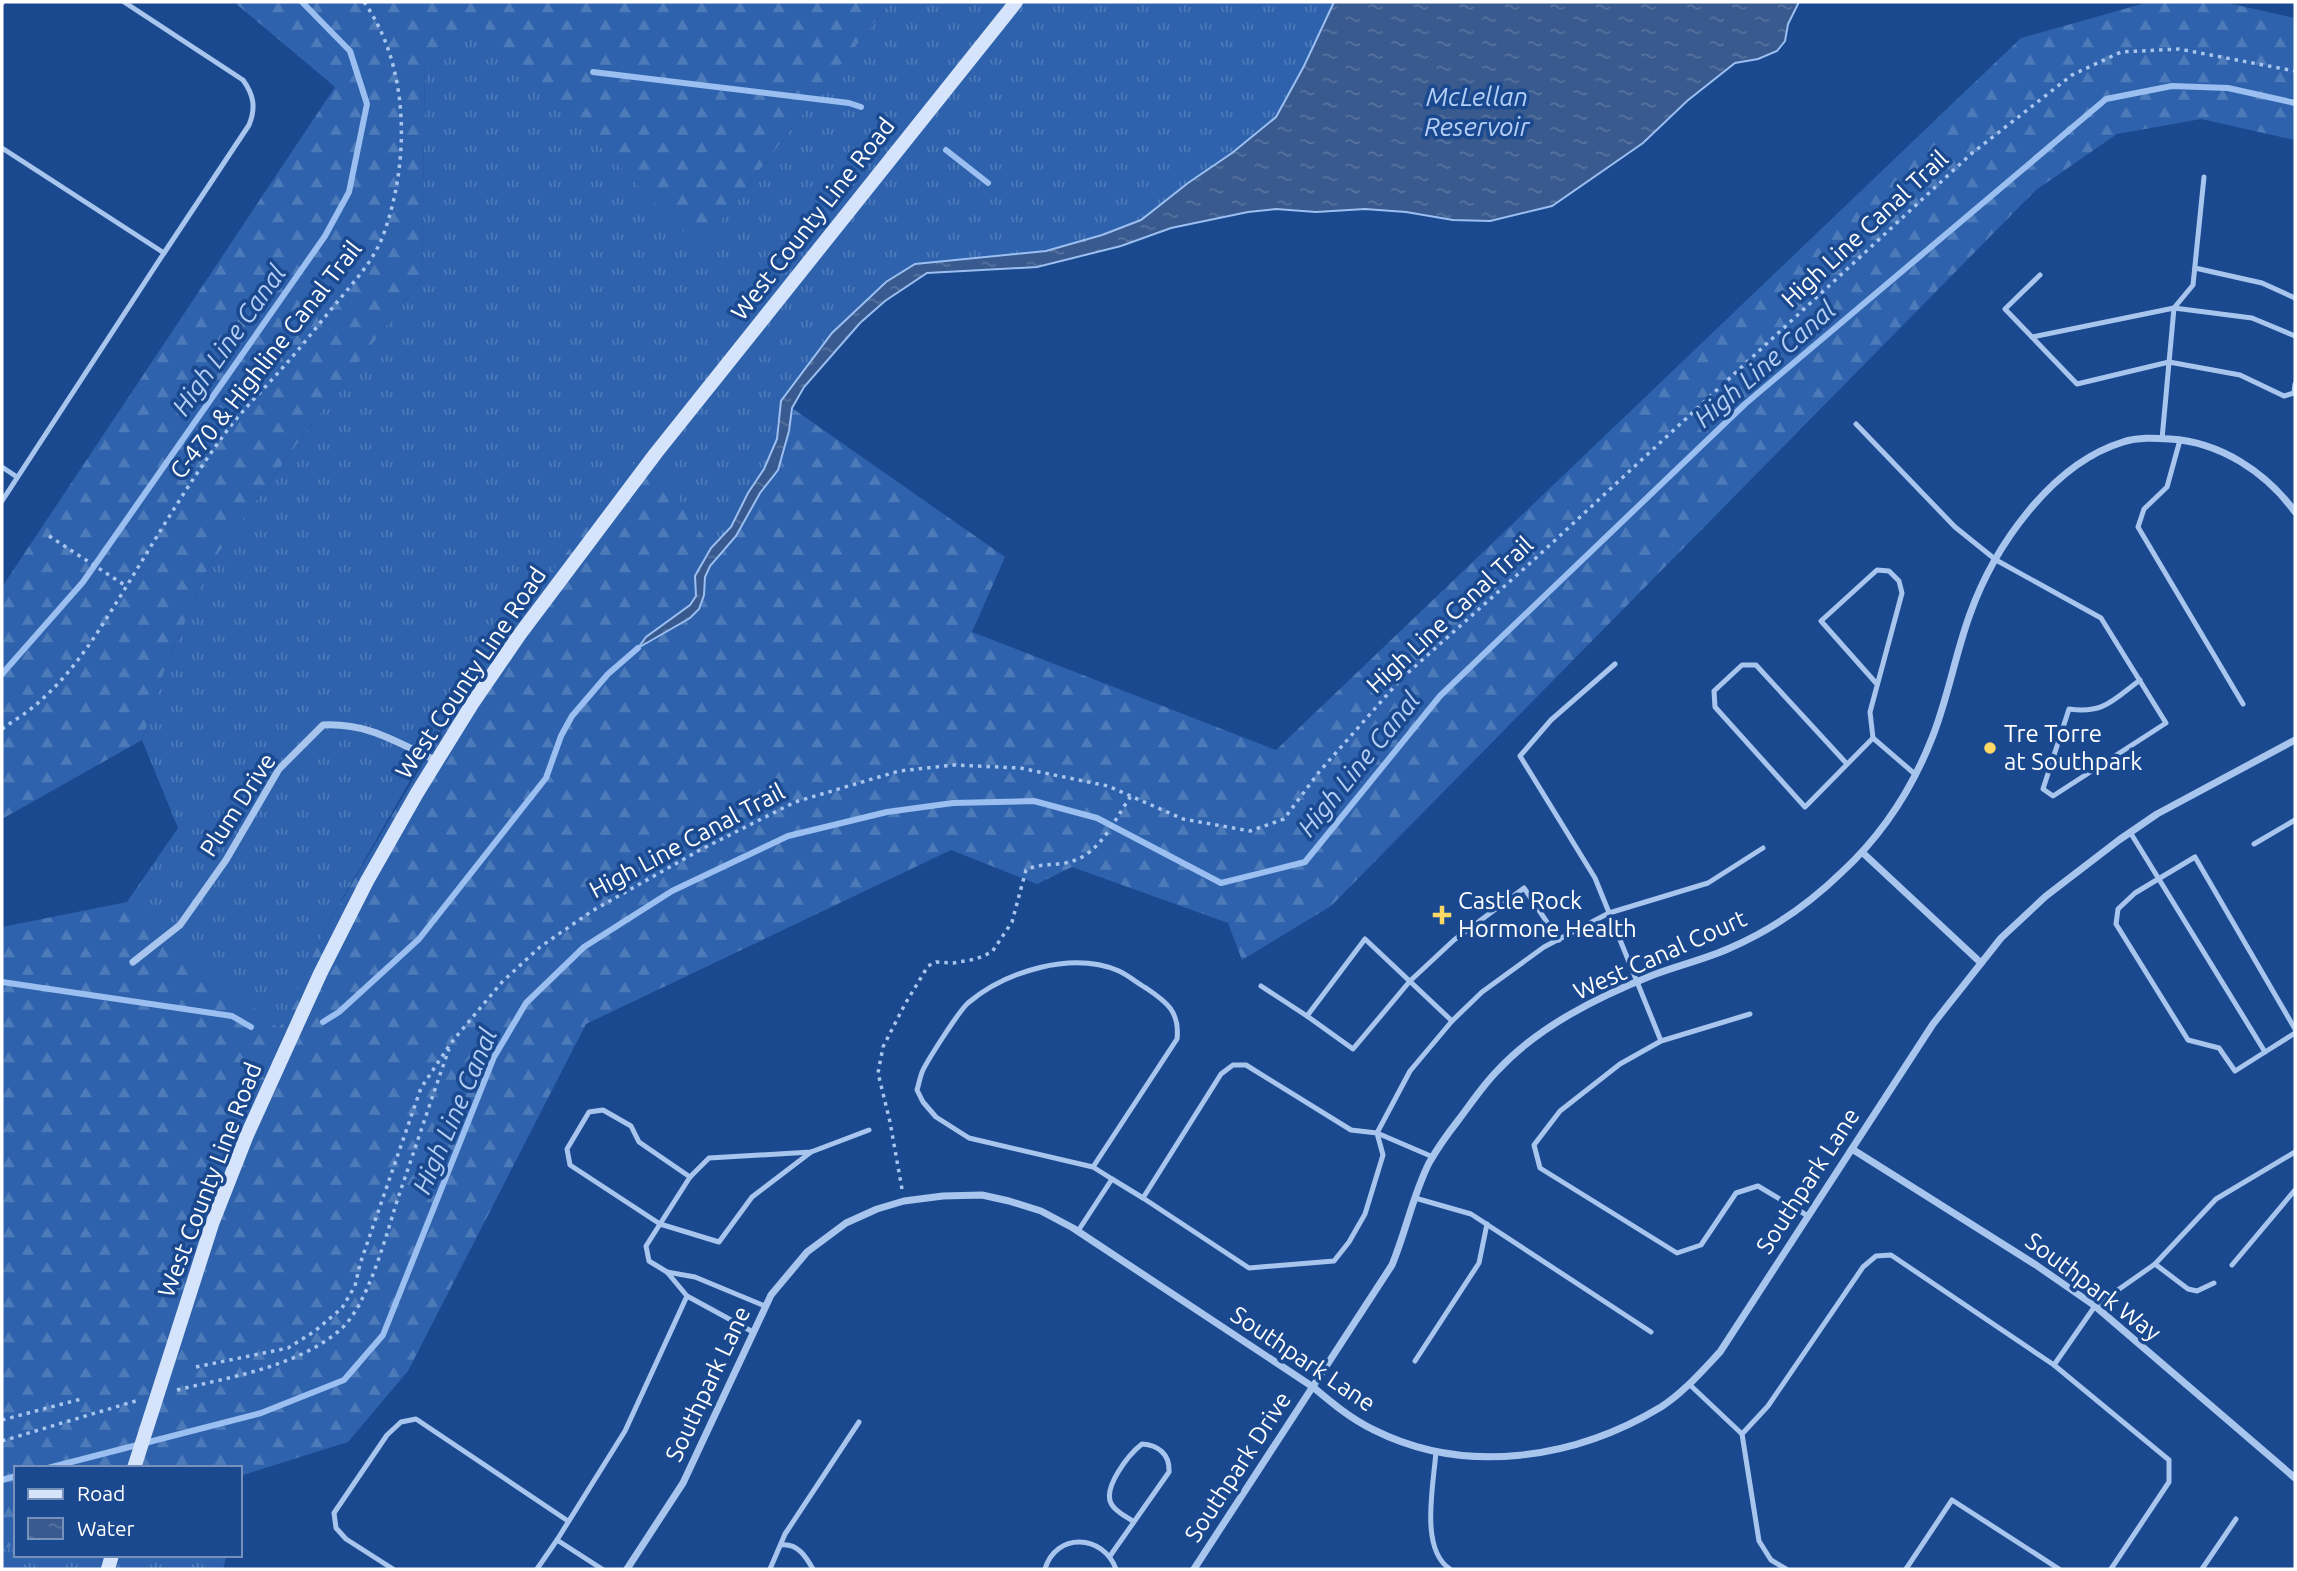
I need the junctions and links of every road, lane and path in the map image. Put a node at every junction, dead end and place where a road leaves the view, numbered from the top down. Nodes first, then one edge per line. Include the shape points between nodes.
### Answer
1 (124, 2) edge
2 (363, 2) edge
3 (1016, 2) edge
4 (2295, 71) edge
5 (2, 148) edge
6 (2204, 177) dead end
7 (164, 253) junction
8 (2195, 268) junction
9 (2040, 275) dead end
10 (2295, 298) edge
11 (2174, 308) junction
12 (2295, 336) edge
13 (2032, 337) junction
14 (2169, 362) junction
15 (2295, 384) edge
16 (1856, 424) dead end
17 (2162, 439) junction
18 (2180, 440) junction
19 (2, 467) edge
20 (17, 477) junction
21 (2, 501) edge
22 (2295, 512) edge
23 (49, 536) dead end
24 (1996, 560) junction
25 (127, 586) junction
26 (1615, 664) dead end
27 (2140, 680) junction
28 (1876, 683) junction
29 (2243, 704) dead end
30 (2, 729) edge
31 (1873, 738) junction
32 (2295, 740) edge
33 (437, 761) junction
34 (1847, 764) junction
35 (1916, 775) junction
36 (1131, 796) junction
37 (2295, 820) edge
38 (2130, 832) junction
39 (2254, 844) dead end
40 (1763, 848) dead end
41 (1863, 853) junction
42 (2158, 878) junction
43 (1609, 913) junction
44 (1559, 940) junction
45 (132, 962) dead end
46 (1980, 963) junction
47 (1410, 981) junction
48 (1636, 982) junction
49 (1261, 986) dead end
50 (1750, 1014) dead end
51 (1307, 1016) junction
52 (1452, 1021) junction
53 (2295, 1031) edge
54 (1661, 1041) junction
55 (451, 1043) junction
56 (2265, 1052) junction
57 (869, 1130) dead end
58 (1377, 1133) junction
59 (1852, 1149) junction
60 (811, 1152) junction
61 (2295, 1152) edge
62 (1433, 1157) junction
63 (1093, 1167) junction
64 (690, 1177) junction
65 (1112, 1178) junction
66 (2295, 1190) edge
67 (1143, 1198) junction
68 (1415, 1198) junction
69 (904, 1202) junction
70 (1808, 1216) junction
71 (660, 1224) junction
72 (1488, 1224) junction
73 (1078, 1231) junction
74 (2155, 1264) junction
75 (2232, 1265) dead end
76 (667, 1272) junction
77 (2214, 1283) dead end
78 (687, 1296) junction
79 (765, 1306) junction
80 (2095, 1306) junction
81 (753, 1332) junction
82 (1651, 1332) dead end
83 (1415, 1361) dead end
84 (2054, 1364) junction
85 (196, 1367) dead end
86 (1689, 1384) junction
87 (1313, 1387) junction
88 (156, 1395) junction
89 (81, 1399) dead end
90 (2, 1420) edge
91 (859, 1423) dead end
92 (1742, 1434) junction
93 (2, 1441) edge
94 (1436, 1451) junction
95 (135, 1466) edge
96 (2295, 1478) edge
97 (2236, 1519) dead end
98 (568, 1521) junction
99 (1134, 1522) junction
100 (557, 1540) junction
101 (781, 1545) junction
102 (1110, 1556) junction
103 (393, 1569) edge
104 (537, 1569) edge
105 (602, 1569) edge
106 (627, 1569) edge
107 (770, 1569) edge
108 (813, 1569) edge
109 (1045, 1569) edge
110 (1116, 1569) edge
111 (1194, 1569) edge
112 (1450, 1569) edge
113 (1786, 1569) edge
114 (1906, 1569) edge
115 (2059, 1569) edge
116 (2111, 1569) edge
117 (2202, 1569) edge

1 - 7 lane via 243,80 254,101 250,125
2 - 25 path, C-470 & Highline Canal Trail via 377,20 399,93 397,186 385,230 374,257 230,426
3 - 33 main road, West County Line Road via 656,453 520,634
4 - 36 path, High Line Canal Trail via 2179,49 2121,52 2071,75 1971,154 1401,679 1284,819 1250,831 1183,819
5 - 7 lane
6 - 8 lane
7 - 20 lane
8 - 10 lane via 2262,283
8 - 11 lane via 2193,285
9 - 13 lane via 2005,309
11 - 12 lane via 2252,318
11 - 13 lane
11 - 14 lane
13 - 14 lane via 2077,384
14 - 15 lane via 2240,375 2284,396 2294,393
14 - 17 lane
16 - 24 lane via 1955,527
17 - 18 street, West Canal Court
17 - 24 street, West Canal Court via 2125,441 2079,464 2029,509
18 - 22 street, West Canal Court via 2208,445 2252,468
18 - 29 lane via 2167,487 2144,509 2138,527
19 - 20 lane
20 - 21 lane
23 - 25 path
24 - 27 lane via 2101,618
24 - 35 street, West Canal Court via 1971,610 1933,736
25 - 30 path, C-470 & Highline Canal Trail via 66,675 40,702
26 - 43 lane via 1551,720 1521,757 1595,878
27 - 27 lane via 2166,723 2053,796 2043,789 2069,709 2087,712 2104,708
28 - 28 lane via 1902,593 1899,581 1889,571 1877,570 1821,621
28 - 31 lane via 1870,712
31 - 34 lane
31 - 35 lane
32 - 38 street, Southpark Lane
33 - 45 street, Plum Drive via 372,730 344,724 323,726 279,769 226,860 180,925
33 - 88 main road, West County Line Road via 320,974 253,1122 212,1224
34 - 34 lane via 1805,807 1715,707 1714,691 1742,666 1756,664
35 - 41 street, West Canal Court
36 - 55 path, High Line Canal Trail via 1108,786 1020,768 954,765 899,771 795,802 676,863 550,940 502,982
36 - 69 path via 1107,834 1086,855 1026,870 1012,922 992,952 928,966 905,1004 883,1047 878,1073
37 - 39 lane
38 - 42 lane
38 - 46 street, Southpark Lane via 2046,896
40 - 43 lane via 1708,883
41 - 46 street
41 - 48 street, West Canal Court via 1818,894 1761,932
42 - 53 lane via 2194,857
42 - 56 lane
42 - 56 lane via 2119,909 2116,923 2123,935 2188,1040 2219,1048 2235,1071
43 - 44 lane
43 - 48 lane
44 - 47 lane via 1524,888 1454,940
44 - 52 lane via 1482,992
46 - 59 street, Southpark Lane via 1933,1024
47 - 51 lane via 1353,1049
47 - 51 lane via 1365,940
47 - 52 lane
48 - 54 lane
48 - 62 street, West Canal Court via 1548,1028 1498,1069
49 - 51 lane
50 - 54 lane
52 - 58 lane via 1410,1071
53 - 56 lane
54 - 70 lane via 1620,1064 1560,1111 1534,1145 1540,1168 1677,1253 1701,1245 1736,1193 1758,1185
55 - 85 path, High Line Canal Trail via 421,1088 355,1286 342,1308 288,1348
55 - 88 path via 374,1269 347,1323 313,1347 269,1368
57 - 60 lane
58 - 62 lane
58 - 67 lane via 1351,1130 1246,1065 1233,1065 1221,1074
58 - 67 lane via 1382,1155 1365,1214 1334,1261 1249,1268
59 - 70 street, Southpark Lane
59 - 80 street, Southpark Way
60 - 64 lane via 709,1158
60 - 71 lane via 752,1196 719,1241
61 - 74 lane via 2216,1199
62 - 68 street, West Canal Court
63 - 63 lane via 1177,1039 1179,1024 1164,1000 1121,972 1051,964 1026,971 966,1004 923,1071 917,1090 936,1117 968,1138
63 - 65 lane
64 - 71 lane
64 - 71 lane via 639,1142 631,1126 603,1110 589,1112 567,1149 570,1165
65 - 67 lane
65 - 73 lane
66 - 75 lane
68 - 72 lane via 1471,1214
68 - 87 street, West Canal Court via 1392,1265
69 - 73 street, Southpark Lane via 982,1195 1041,1211
69 - 79 street, Southpark Lane via 846,1223 807,1252
70 - 86 street, Southpark Lane via 1720,1352
71 - 76 lane via 646,1246 649,1261
72 - 82 lane
72 - 83 lane via 1479,1263
73 - 87 street, Southpark Lane
74 - 77 lane via 2188,1289 2197,1291
74 - 80 lane
76 - 78 lane
76 - 79 lane via 695,1277
78 - 81 lane
78 - 98 lane via 625,1431
79 - 81 street, Southpark Lane
80 - 84 lane
80 - 96 street, Southpark Way
81 - 106 street, Southpark Lane via 683,1483
84 - 92 lane via 1891,1255 1876,1256 1863,1268 1768,1406
84 - 116 lane via 2169,1460 2169,1482
86 - 92 lane
86 - 94 street, Southpark Lane via 1662,1406 1567,1447 1500,1457
87 - 94 street, Southpark Lane via 1341,1411 1375,1430
87 - 111 street, Southpark Drive
88 - 93 path
88 - 95 main road, West County Line Road
89 - 90 path
91 - 101 lane
92 - 113 lane via 1759,1541 1772,1560
94 - 112 lane via 1431,1530 1434,1550
97 - 117 lane
98 - 100 lane
98 - 103 lane via 416,1419 401,1422 387,1434 334,1513 336,1528 346,1539
99 - 99 lane via 1112,1506 1110,1487 1134,1450 1142,1444 1153,1445 1169,1462 1169,1472
99 - 102 lane
100 - 104 lane
100 - 105 lane
101 - 107 lane
101 - 108 lane via 802,1552
102 - 109 lane via 1089,1542 1077,1542 1054,1552
102 - 110 lane
114 - 115 lane via 1952,1500

